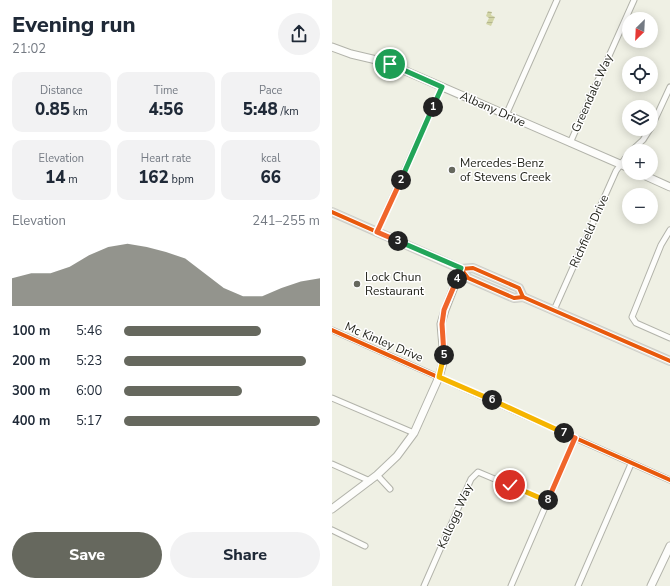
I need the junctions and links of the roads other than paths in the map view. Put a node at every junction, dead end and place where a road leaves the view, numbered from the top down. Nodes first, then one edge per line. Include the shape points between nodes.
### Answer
1 (557, 0) edge
2 (634, 0) edge
3 (332, 46) edge
4 (442, 87) junction
5 (670, 87) edge
6 (658, 113) edge
7 (506, 115) junction
8 (646, 136) edge
9 (570, 143) junction
10 (639, 144) edge
11 (621, 165) joint
12 (654, 180) edge
13 (670, 187) edge
14 (332, 212) edge
15 (670, 230) edge
16 (377, 232) junction
17 (461, 268) junction
18 (554, 310) junction
19 (332, 330) edge
20 (670, 338) edge
21 (670, 361) edge
22 (439, 377) junction
23 (332, 398) edge
24 (414, 433) junction
25 (575, 438) junction
26 (332, 464) edge
27 (631, 464) junction
28 (377, 475) junction
29 (670, 480) edge
30 (370, 481) junction
31 (390, 489) dead end
32 (547, 501) junction
33 (332, 509) edge
34 (332, 530) edge
35 (365, 546) dead end
36 (670, 546) edge
37 (424, 586) edge
38 (511, 586) edge
39 (578, 586) edge
40 (651, 586) edge

1 - 7 street
2 - 9 street, Greendale Way
3 - 4 street, Albany Drive via 351,54 385,62
4 - 7 street, Albany Drive
4 - 16 street
5 - 6 street, Richfield Drive
7 - 9 street, Albany Drive
8 - 10 street, Richfield Drive
9 - 11 street, Albany Drive
11 - 18 street, Richfield Drive via 616,171
12 - 13 street
14 - 16 main road
15 - 20 street via 658,251 632,317 636,323
16 - 17 main road
17 - 18 main road via 473,268 519,288 523,297
17 - 22 street via 444,310 444,359
18 - 21 main road
19 - 22 street, Mc Kinley Drive
22 - 24 street
22 - 25 street, Mc Kinley Drive
23 - 24 street
24 - 28 street via 397,456
25 - 27 street, Mc Kinley Drive
25 - 32 street
26 - 30 street
27 - 29 street, Mc Kinley Drive
27 - 39 street
28 - 30 street
28 - 31 street
30 - 33 street
32 - 37 street, Kellogg Way via 478,472 471,479
32 - 38 street
34 - 35 street
36 - 40 street

